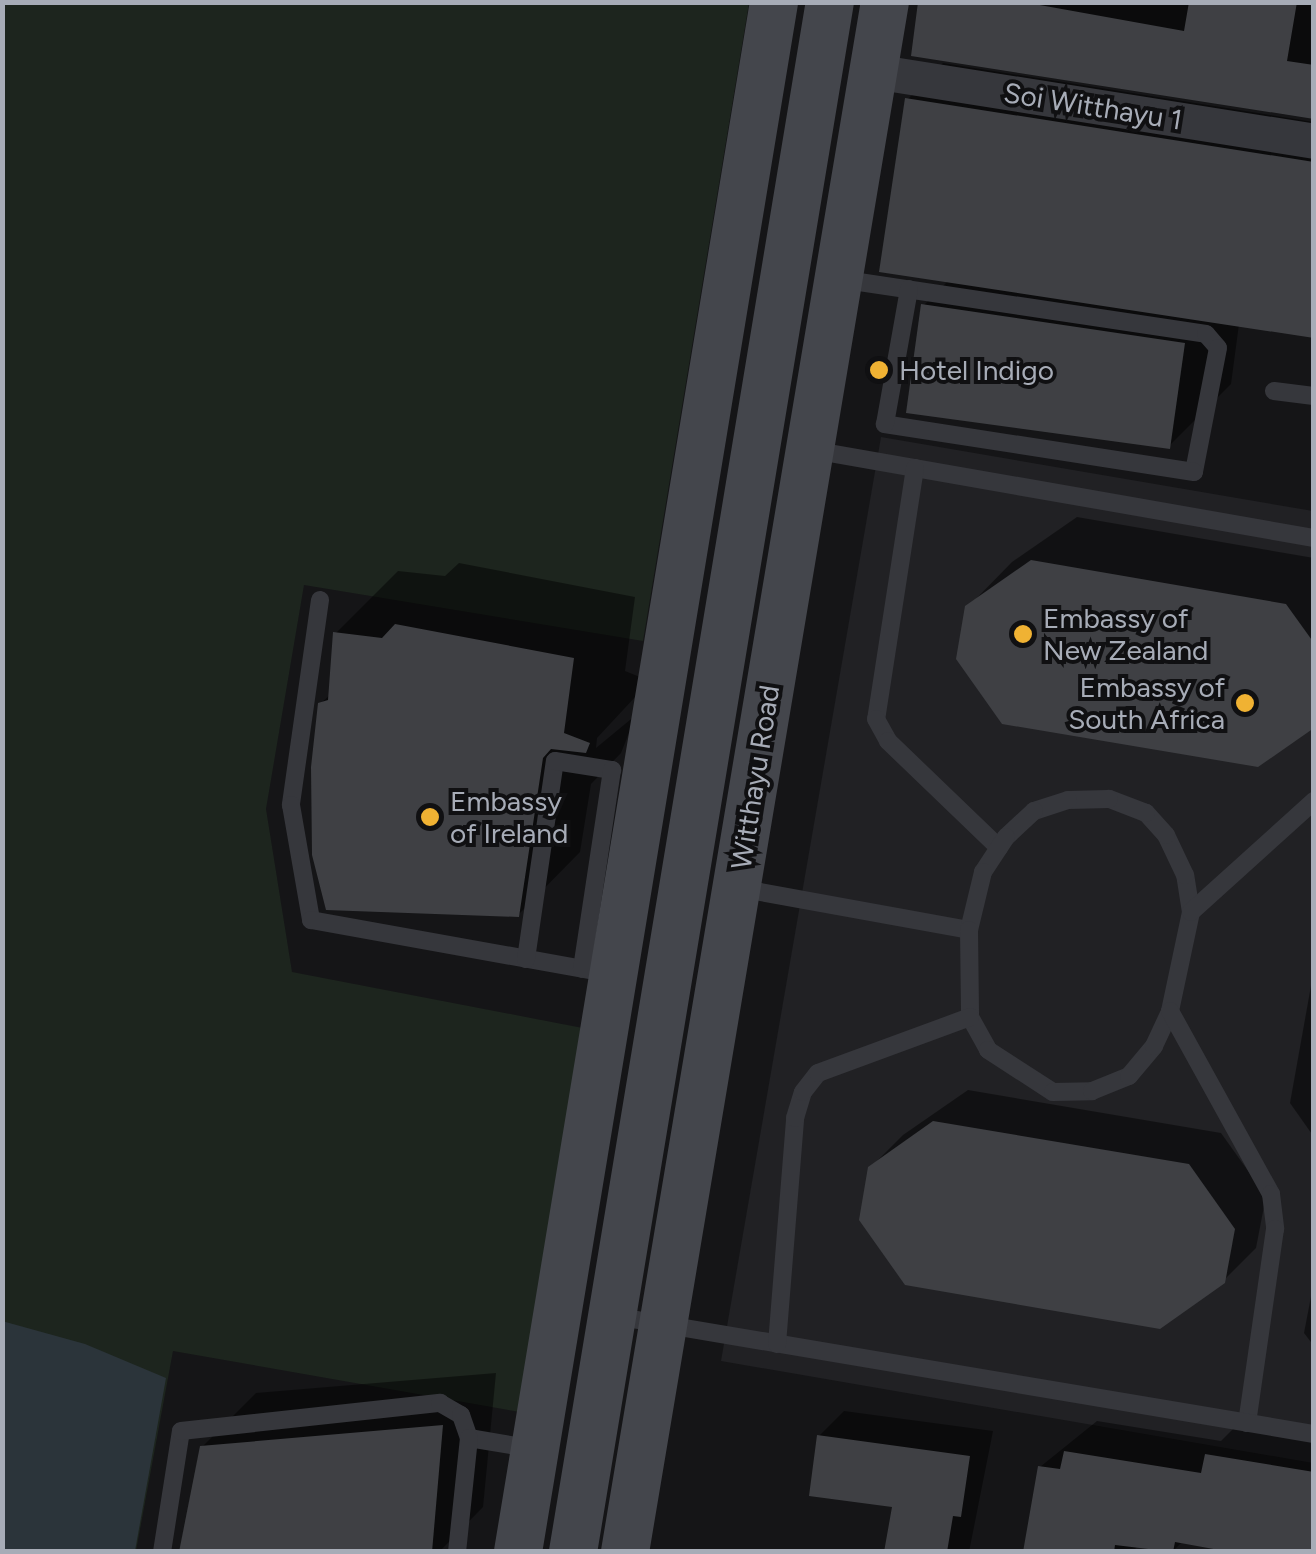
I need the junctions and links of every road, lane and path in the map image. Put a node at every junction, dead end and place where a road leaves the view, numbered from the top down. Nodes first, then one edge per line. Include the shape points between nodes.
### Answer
1 (774, 2) edge
2 (830, 2) edge
3 (885, 2) edge
4 (873, 71) junction
5 (1314, 142) edge
6 (838, 279) junction
7 (909, 290) junction
8 (1274, 390) dead end
9 (1314, 396) edge
10 (810, 449) junction
11 (914, 468) junction
12 (1314, 538) edge
13 (320, 600) dead end
14 (1314, 801) edge
15 (998, 848) junction
16 (737, 888) junction
17 (1190, 912) junction
18 (968, 930) junction
19 (526, 959) junction
20 (598, 972) junction
21 (1170, 1011) junction
22 (970, 1017) junction
23 (630, 1212) junction
24 (682, 1219) junction
25 (612, 1315) junction
26 (664, 1324) junction
27 (777, 1344) junction
28 (1247, 1423) junction
29 (1314, 1434) edge
30 (470, 1438) junction
31 (535, 1449) junction
32 (162, 1552) edge
33 (457, 1552) edge
34 (518, 1552) edge
35 (573, 1552) edge
36 (625, 1552) edge

1 - 20 main road
2 - 23 main road, Witthayu Road
3 - 4 main road, Witthayu Road
4 - 5 street, Soi Witthayu 1
4 - 6 main road, Witthayu Road
6 - 7 lane
6 - 10 main road, Witthayu Road
7 - 7 lane via 885,424 1194,472 1216,339
8 - 9 lane
10 - 11 lane
10 - 16 main road, Witthayu Road
11 - 12 lane
11 - 15 lane via 876,720 888,741
13 - 19 lane via 291,805 311,920
14 - 17 lane
15 - 17 lane via 1034,811 1068,800 1108,799 1146,813 1166,835 1185,874
15 - 18 lane via 983,872
16 - 18 lane
16 - 24 main road, Witthayu Road
17 - 21 lane
18 - 22 lane
19 - 20 lane
19 - 20 lane via 555,762 612,770
20 - 31 main road
21 - 22 lane via 1154,1046 1129,1076 1092,1091 1053,1092 988,1050
21 - 28 lane via 1271,1194 1275,1230
22 - 27 lane via 818,1073 803,1092 795,1118
23 - 24 main road
23 - 25 main road, Witthayu Road
24 - 26 main road, Witthayu Road
25 - 26 lane
25 - 35 main road, Witthayu Road
26 - 27 lane
26 - 36 main road, Witthayu Road
27 - 28 lane
28 - 29 lane
30 - 31 lane
30 - 32 lane via 461,1415 440,1403 180,1431
30 - 33 lane
31 - 34 main road

